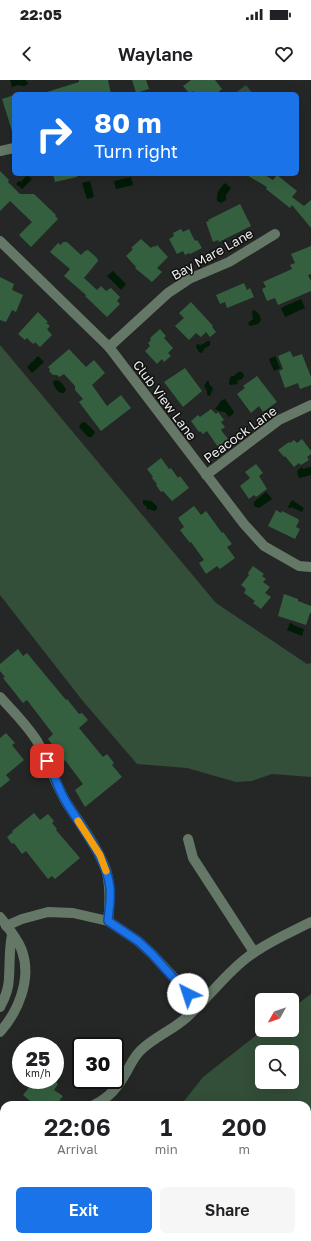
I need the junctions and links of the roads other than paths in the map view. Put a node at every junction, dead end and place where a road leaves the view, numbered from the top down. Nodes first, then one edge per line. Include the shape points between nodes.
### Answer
1 (12, 148) edge
2 (0, 151) edge
3 (274, 234) dead end
4 (0, 241) edge
5 (109, 347) junction
6 (311, 405) edge
7 (206, 475) junction
8 (311, 567) edge
9 (0, 697) edge
10 (188, 839) dead end
11 (0, 917) edge
12 (108, 921) junction
13 (311, 922) edge
14 (6, 926) junction
15 (12, 935) junction
16 (254, 952) junction
17 (198, 1005) junction
18 (0, 1007) edge
19 (0, 1032) edge
20 (101, 1101) edge

1 - 2 street
3 - 5 street, Bay Mare Lane via 229,262 188,279 168,293
4 - 5 street, Club View Lane
5 - 7 street, Club View Lane
6 - 7 street, Peacock Lane via 279,420
7 - 8 street, Club View Lane via 264,546 299,566
9 - 12 street via 37,741 62,794 100,855 110,887
10 - 16 street via 193,858
11 - 14 street
12 - 14 street via 73,913 48,912
12 - 17 street via 152,954
13 - 16 street
14 - 15 street
15 - 18 street via 10,978
15 - 19 street via 22,952 24,981 16,1008
16 - 17 street
17 - 20 street via 186,1018 140,1051 120,1082

